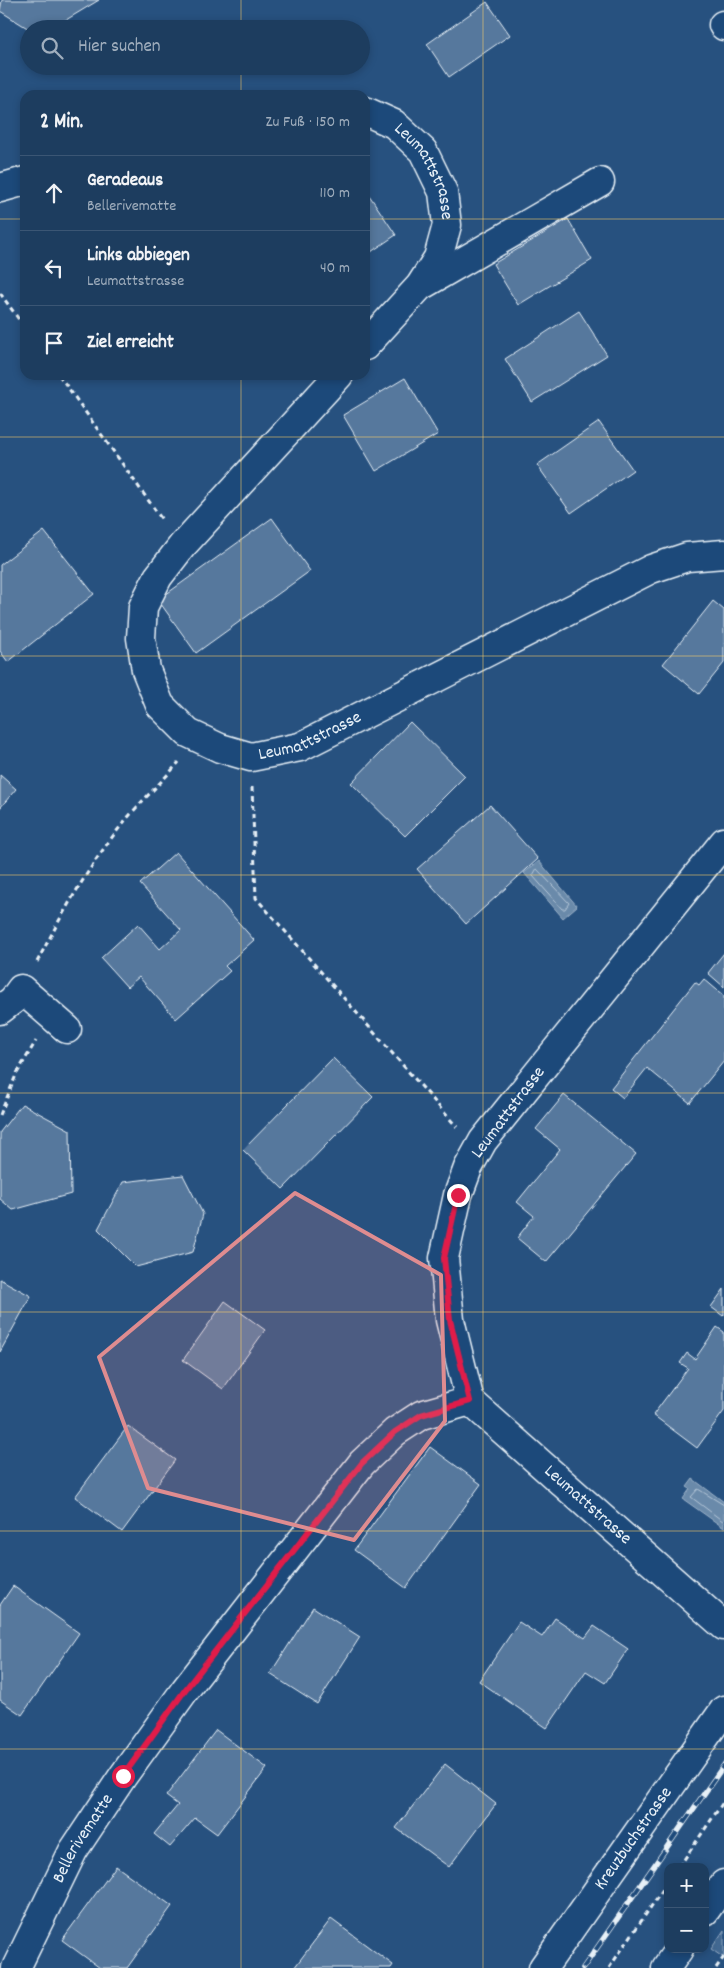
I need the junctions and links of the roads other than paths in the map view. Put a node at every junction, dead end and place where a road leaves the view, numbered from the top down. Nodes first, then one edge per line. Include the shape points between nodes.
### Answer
1 (370, 113) edge
2 (20, 182) edge
3 (600, 182) dead end
4 (0, 188) edge
5 (420, 286) junction
6 (370, 341) edge
7 (334, 380) edge
8 (724, 554) edge
9 (724, 842) edge
10 (0, 1010) edge
11 (59, 1022) road end
12 (470, 1401) junction
13 (724, 1626) edge
14 (724, 1710) edge
15 (724, 1884) edge
16 (707, 1908) edge
17 (676, 1953) edge
18 (16, 1968) edge
19 (544, 1968) edge
20 (666, 1968) edge

1 - 5 street, Leumattstrasse via 394,124 423,151 443,192 446,225 438,258
2 - 4 street
3 - 5 street
5 - 6 street, Leumattstrasse
7 - 8 street, Leumattstrasse via 182,546 158,577 144,607 140,638 146,670 160,705 188,733 220,748 251,756 300,747 651,569 687,557
9 - 12 street, Leumattstrasse via 489,1134 468,1168 458,1195 444,1258 450,1320
10 - 11 street via 21,989
12 - 13 street, Leumattstrasse
12 - 18 street, Bellerivematte via 421,1415 395,1432 362,1463 185,1690 123,1776 73,1851
14 - 19 street, Kreuzbuchstrasse
15 - 16 street
17 - 20 street

